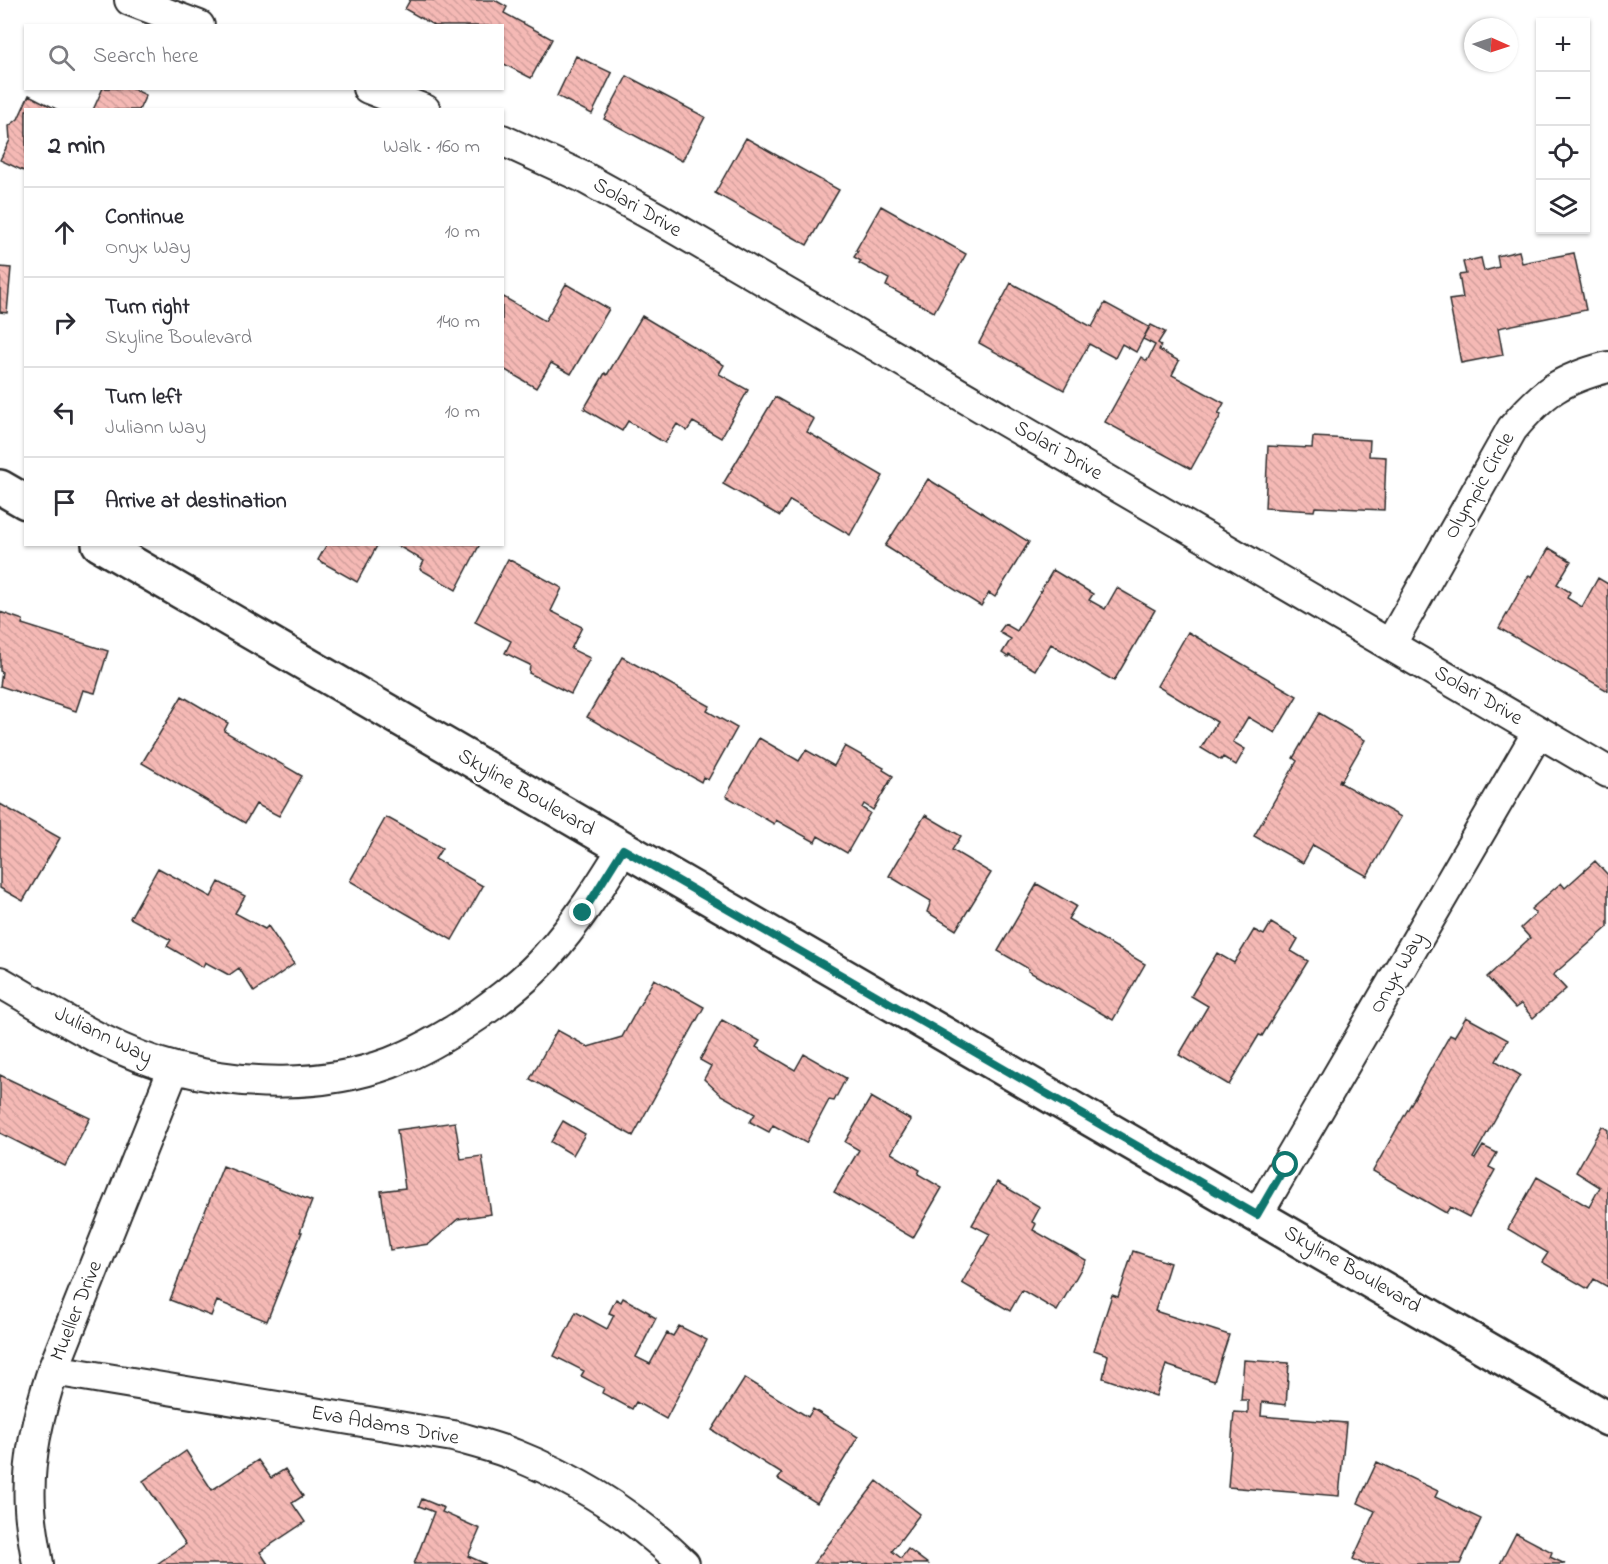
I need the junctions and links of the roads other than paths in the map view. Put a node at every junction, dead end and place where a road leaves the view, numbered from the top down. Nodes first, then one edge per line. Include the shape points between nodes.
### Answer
1 (130, 0) edge
2 (194, 24) edge
3 (373, 90) edge
4 (420, 108) edge
5 (504, 141) edge
6 (1608, 367) edge
7 (0, 487) edge
8 (24, 501) edge
9 (102, 546) edge
10 (1390, 645) junction
11 (1538, 732) junction
12 (1608, 772) edge
13 (623, 849) junction
14 (0, 982) edge
15 (174, 1068) junction
16 (1257, 1215) junction
17 (53, 1370) junction
18 (1608, 1419) edge
19 (38, 1564) edge
20 (684, 1564) edge

1 - 2 street
3 - 4 street
5 - 10 street, Solari Drive via 583,177 649,214
6 - 10 street, Olympic Circle via 1558,385 1533,404 1512,429
7 - 8 street
9 - 13 street, Skyline Boulevard
10 - 11 street, Solari Drive
11 - 12 street, Solari Drive
11 - 16 street, Onyx Way
13 - 15 street, Juliann Way via 583,913 546,958 502,998 449,1035 390,1063 345,1075 274,1082 229,1079
13 - 16 street, Skyline Boulevard
14 - 15 street, Juliann Way via 124,1050
15 - 17 street, Mueller Drive
16 - 18 street, Skyline Boulevard
17 - 19 street, Mueller Drive via 41,1404 32,1454 30,1508
17 - 20 street, Eva Adams Drive via 453,1436 514,1454 570,1479 626,1514

